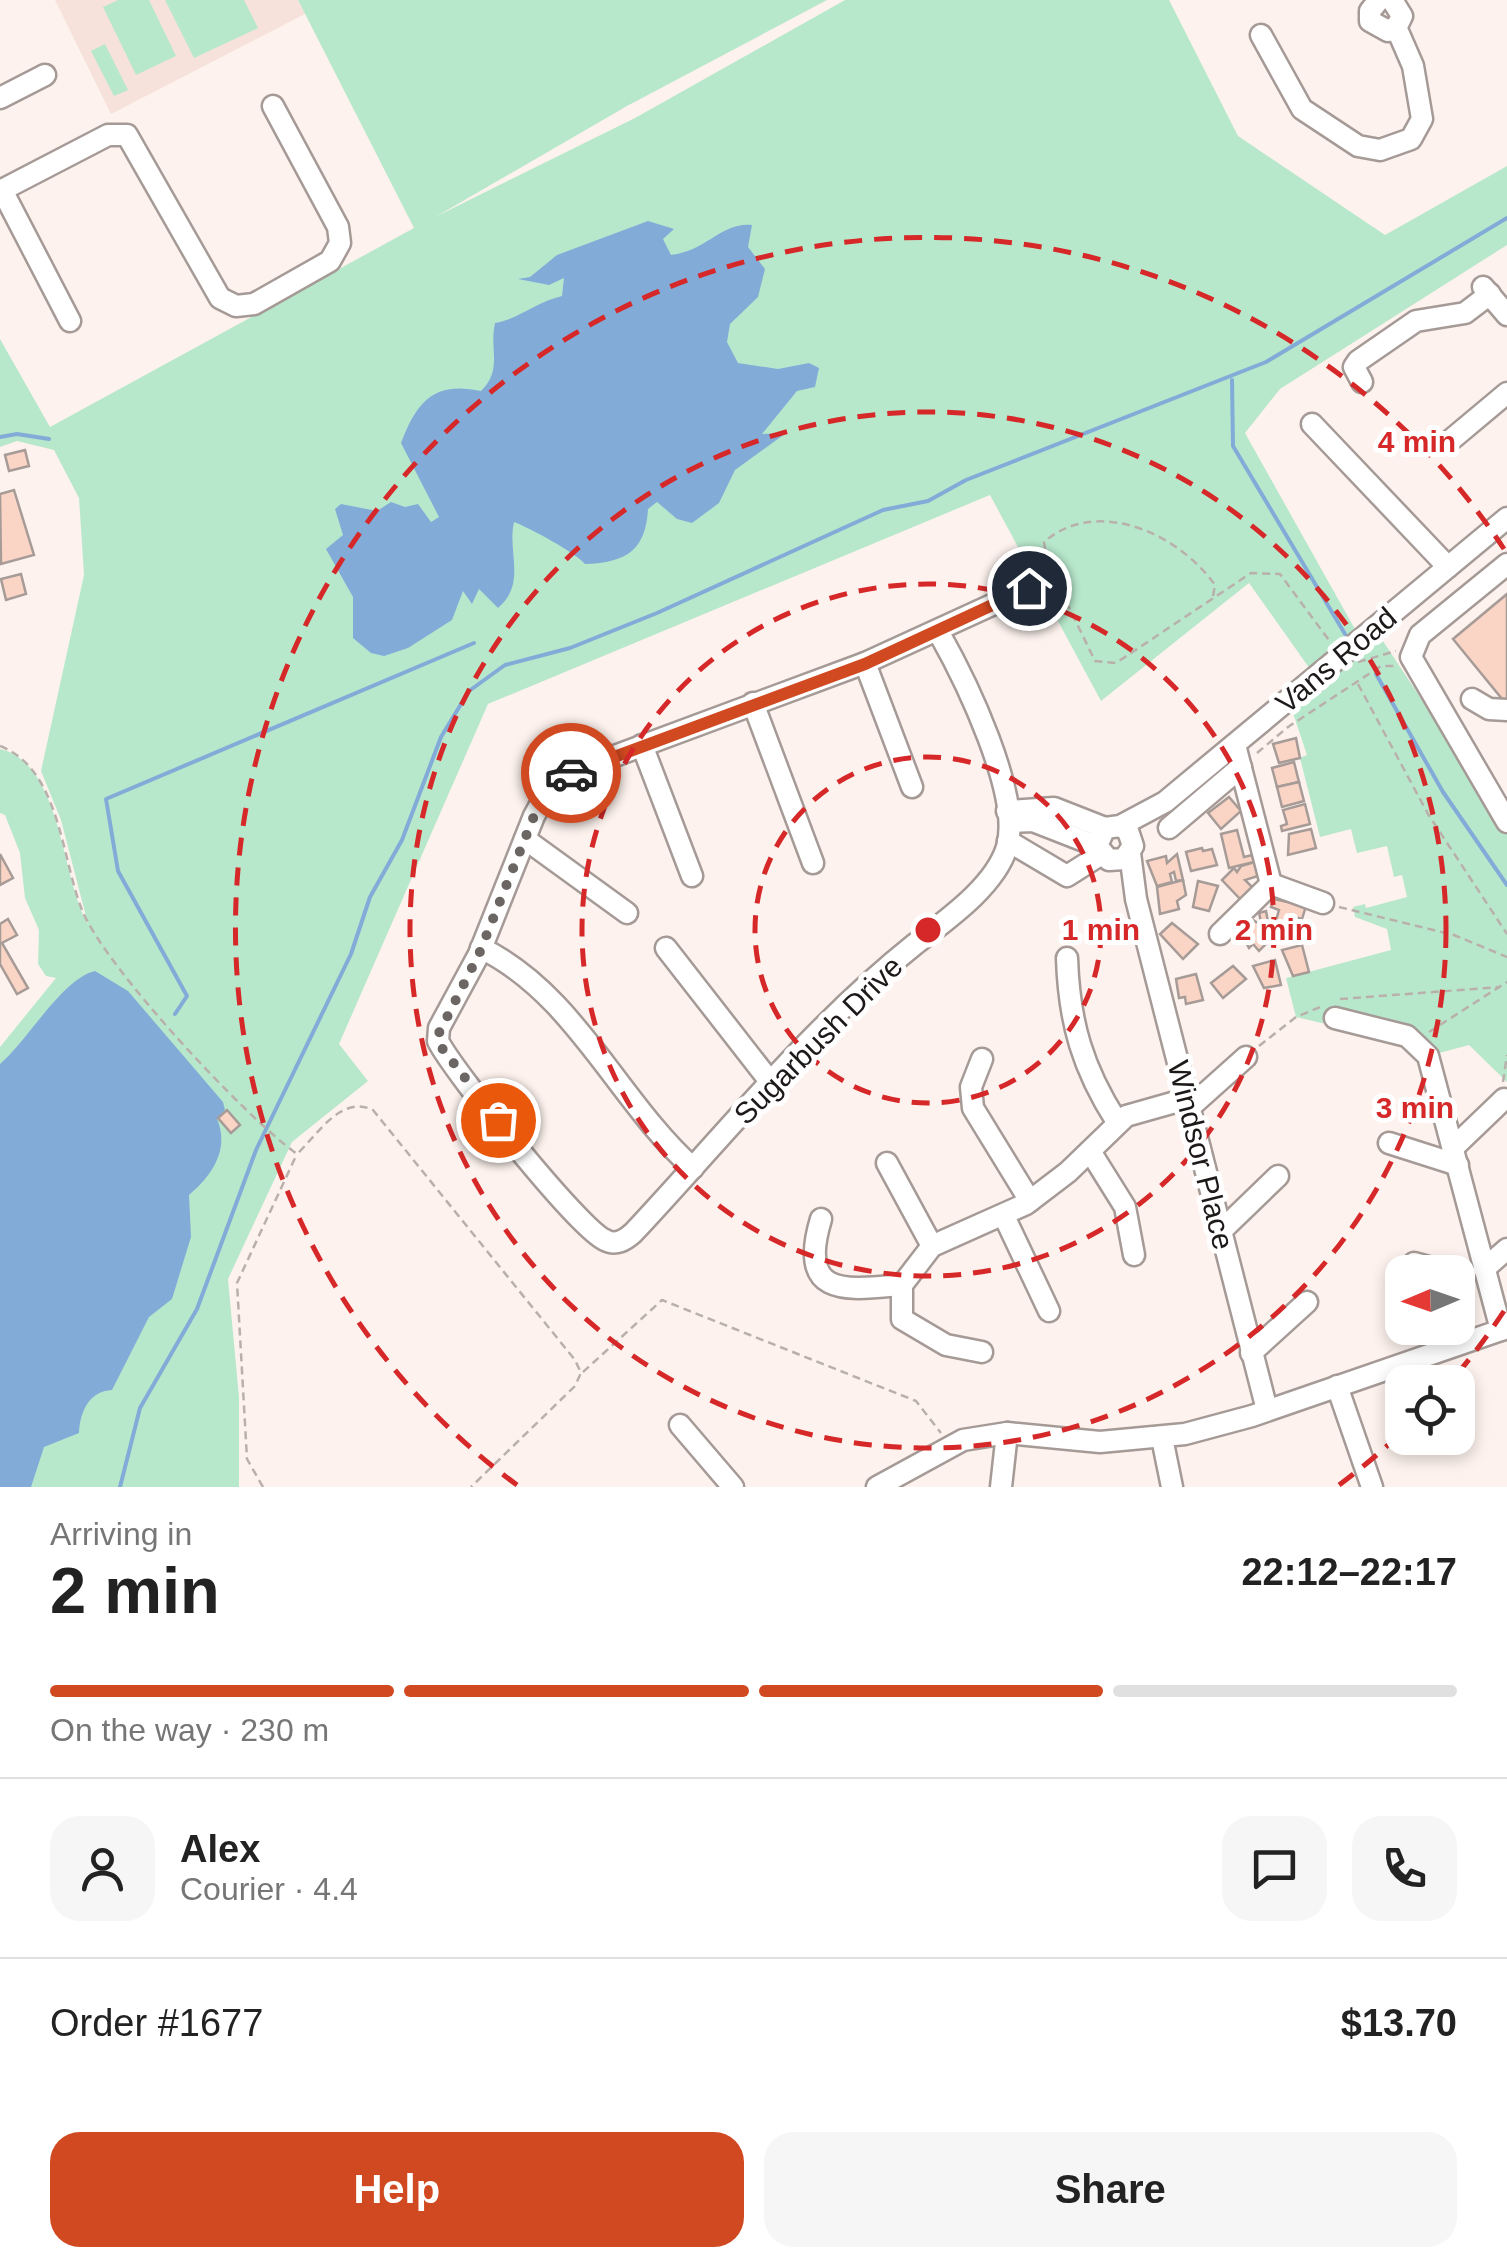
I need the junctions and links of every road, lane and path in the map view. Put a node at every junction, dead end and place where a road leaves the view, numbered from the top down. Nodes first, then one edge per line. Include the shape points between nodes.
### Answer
1 (1390, 7) edge
2 (1261, 35) dead end
3 (45, 74) dead end
4 (0, 98) edge
5 (273, 106) dead end
6 (1, 191) edge
7 (1507, 315) edge
8 (70, 321) dead end
9 (1362, 382) dead end
10 (1507, 393) edge
11 (1312, 424) dead end
12 (1452, 439) dead end
13 (1507, 518) edge
14 (1507, 564) edge
15 (1448, 568) junction
16 (1029, 588) dead end
17 (1213, 596) junction
18 (939, 633) junction
19 (1412, 653) junction
20 (1344, 660) junction
21 (865, 664) junction
22 (1382, 666) dead end
23 (1358, 684) junction
24 (1472, 699) dead end
25 (753, 702) junction
26 (1507, 710) edge
27 (642, 745) junction
28 (0, 746) edge
29 (1236, 746) junction
30 (1463, 749) junction
31 (1240, 767) junction
32 (912, 788) dead end
33 (1507, 803) edge
34 (1507, 822) edge
35 (1008, 825) junction
36 (1169, 828) dead end
37 (526, 839) junction
38 (1113, 844) junction
39 (813, 863) dead end
40 (692, 876) dead end
41 (1272, 884) junction
42 (1323, 902) joint
43 (628, 913) dead end
44 (1220, 934) dead end
45 (1507, 934) edge
46 (481, 948) junction
47 (666, 948) dead end
48 (1507, 956) edge
49 (1067, 958) dead end
50 (1507, 982) edge
51 (1500, 987) junction
52 (1335, 1018) dead end
53 (1415, 1040) junction
54 (1507, 1055) edge
55 (1246, 1057) joint
56 (982, 1059) dead end
57 (772, 1084) junction
58 (1504, 1099) joint
59 (1188, 1104) junction
60 (1118, 1122) junction
61 (1389, 1143) dead end
62 (1090, 1151) junction
63 (297, 1154) junction
64 (1456, 1156) junction
65 (887, 1163) dead end
66 (694, 1168) junction
67 (1278, 1176) dead end
68 (1030, 1201) junction
69 (1004, 1216) junction
70 (821, 1219) dead end
71 (1220, 1232) junction
72 (932, 1246) junction
73 (1507, 1249) edge
74 (1134, 1255) dead end
75 (1475, 1276) edge
76 (1486, 1276) junction
77 (902, 1285) junction
78 (1307, 1302) dead end
79 (1048, 1311) dead end
80 (1504, 1329) edge
81 (982, 1352) dead end
82 (1252, 1353) junction
83 (582, 1373) junction
84 (1338, 1386) junction
85 (1266, 1410) junction
86 (680, 1424) dead end
87 (1007, 1433) junction
88 (1162, 1438) junction
89 (950, 1444) junction
90 (262, 1487) edge
91 (472, 1487) edge
92 (733, 1487) edge
93 (878, 1487) edge
94 (1001, 1487) edge
95 (1172, 1487) edge
96 (1372, 1487) edge

1 - 2 street via 1414,66 1422,120 1411,139 1380,150 1358,146 1302,109
3 - 4 street
5 - 6 street via 338,226 340,243 330,262 244,306 216,291 127,134 108,135
6 - 8 street
7 - 9 street via 1486,291 1465,312 1416,321 1355,364
10 - 12 street
11 - 15 street
13 - 15 street, Vans Road
14 - 19 street via 1420,636
15 - 20 street, Vans Road
16 - 18 street
17 - 17 path via 1116,663 1095,661 1047,562 1044,542 1060,529 1089,522 1135,524 1208,575
17 - 20 path via 1251,573 1280,574
18 - 21 street
18 - 35 street via 982,721
19 - 20 path via 1395,651 1362,664
19 - 30 street
20 - 29 street, Vans Road
21 - 25 street
21 - 32 street
22 - 23 path
23 - 31 path via 1288,727
23 - 45 path via 1428,814
24 - 26 street via 1488,710
25 - 27 street
25 - 39 street
27 - 37 street via 560,780 546,794
27 - 40 street
28 - 63 path via 18,753 36,774 82,911 106,954 262,1127
29 - 31 street
29 - 38 street, Vans Road
30 - 33 street
30 - 34 street
31 - 36 street
31 - 41 street
35 - 38 street via 1033,821
35 - 38 street via 1068,876
35 - 57 street, Sugarbush Drive via 993,872 869,982
37 - 43 street
37 - 46 street
38 - 59 street, Windsor Place via 1136,899
41 - 42 street
41 - 44 street
42 - 48 path via 1454,934
46 - 66 street via 553,1003
46 - 66 street, Sugarbush Drive via 440,1028 441,1047 572,1209 605,1241 626,1240
47 - 57 street
49 - 60 street via 1078,1049
50 - 51 path
51 - 53 path
51 - 55 path via 1347,997 1296,1017
52 - 53 street
53 - 64 street via 1428,1056
54 - 58 path
55 - 59 street
56 - 68 street via 971,1102
57 - 66 street, Sugarbush Drive
58 - 64 street
59 - 60 street via 1136,1111
59 - 71 street, Windsor Place
60 - 62 street
61 - 64 street
62 - 68 street
62 - 74 street via 1125,1208
63 - 83 path via 345,1107 373,1110
63 - 90 path via 237,1283 247,1459
64 - 76 street
65 - 72 street
67 - 71 street
68 - 69 street
69 - 72 street
69 - 79 street
70 - 77 street via 814,1254 828,1282 847,1291
71 - 82 street, Windsor Place
72 - 77 street
73 - 76 street
75 - 76 street
76 - 80 street
77 - 81 street via 901,1316 910,1326 946,1345
78 - 82 street
80 - 84 street
82 - 85 street, Windsor Place
83 - 89 path via 662,1300 916,1401
83 - 91 path
84 - 85 street
84 - 96 street
85 - 88 street
86 - 92 street
87 - 88 street via 1100,1442
87 - 89 street
87 - 94 street
88 - 95 street
89 - 93 street

